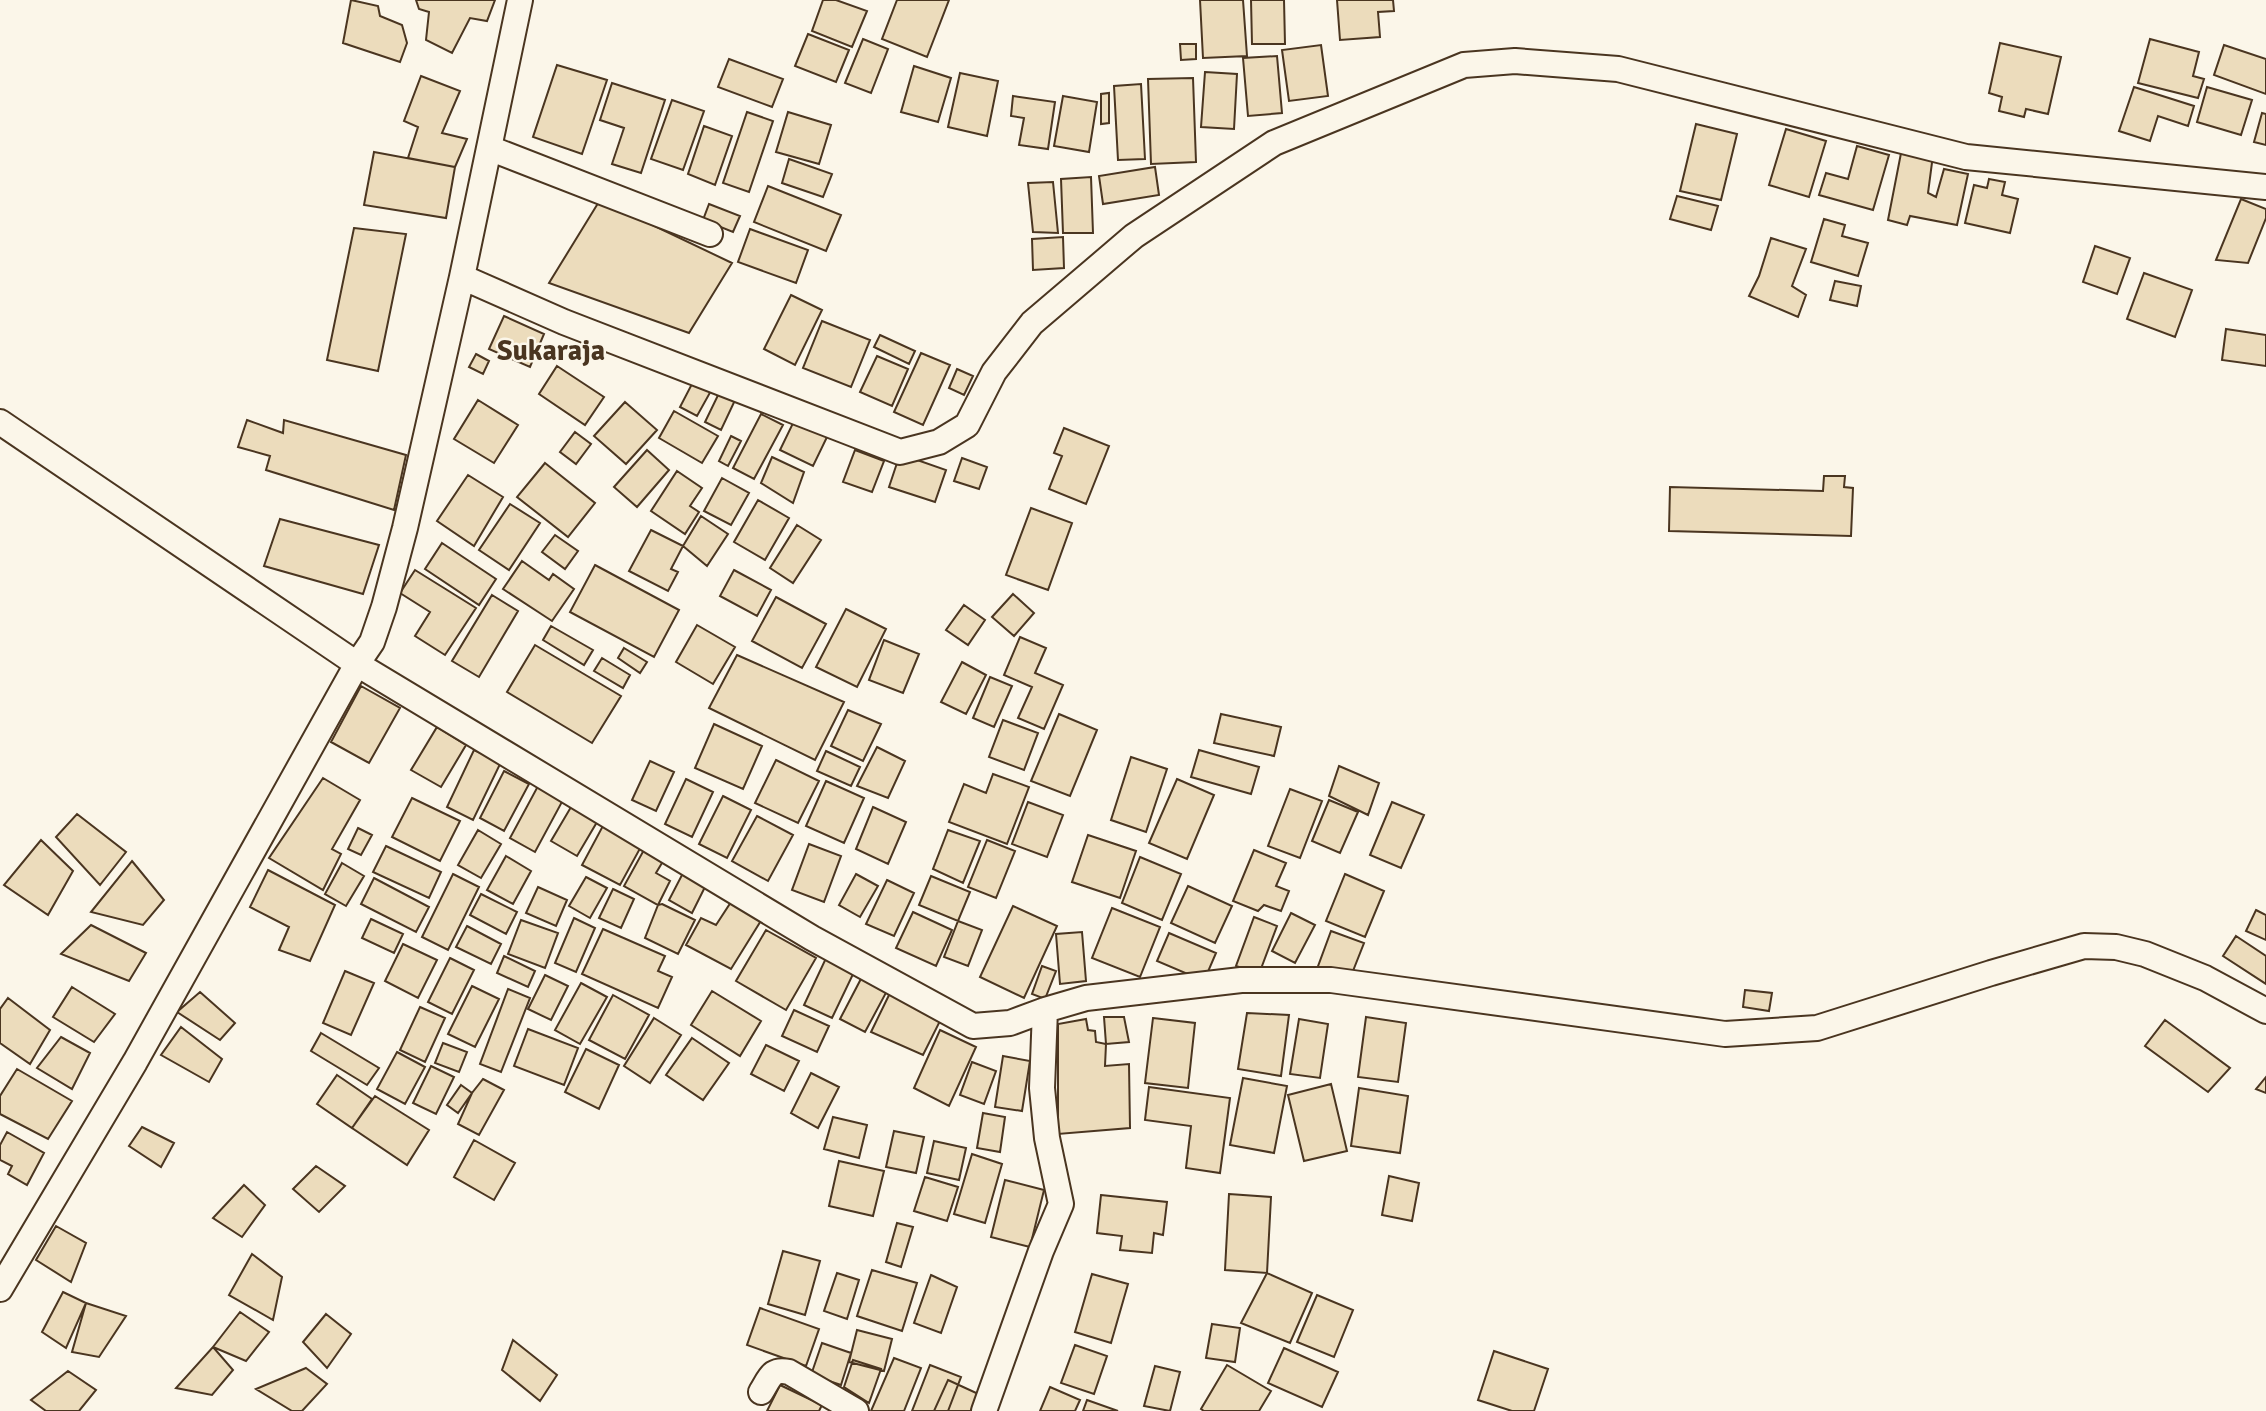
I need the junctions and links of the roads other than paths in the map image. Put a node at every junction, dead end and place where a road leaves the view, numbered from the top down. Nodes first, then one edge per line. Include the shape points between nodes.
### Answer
1 (520, 0) edge
2 (489, 148) junction
3 (2266, 187) edge
4 (710, 234) dead end
5 (462, 277) junction
6 (0, 422) edge
7 (357, 664) junction
8 (1045, 1010) junction
9 (2266, 1011) edge
10 (0, 1289) edge
11 (761, 1392) dead end
12 (856, 1411) edge
13 (984, 1411) edge

1 - 2 street
2 - 4 street
2 - 5 street
3 - 5 street via 1966,157 1618,68 1515,61 1464,65 1274,143 1134,236 1032,323 994,372 967,425 939,442 900,452 564,322
5 - 7 street via 384,607 372,642
6 - 7 street
7 - 8 street via 812,938 947,1013 973,1026 1010,1023
7 - 10 street via 148,1039
8 - 9 street via 1086,998 1241,980 1331,980 1725,1034 1817,1028 2084,946 2145,954 2205,978
8 - 13 street via 1042,1088 1061,1204
11 - 12 street via 773,1373 789,1372

